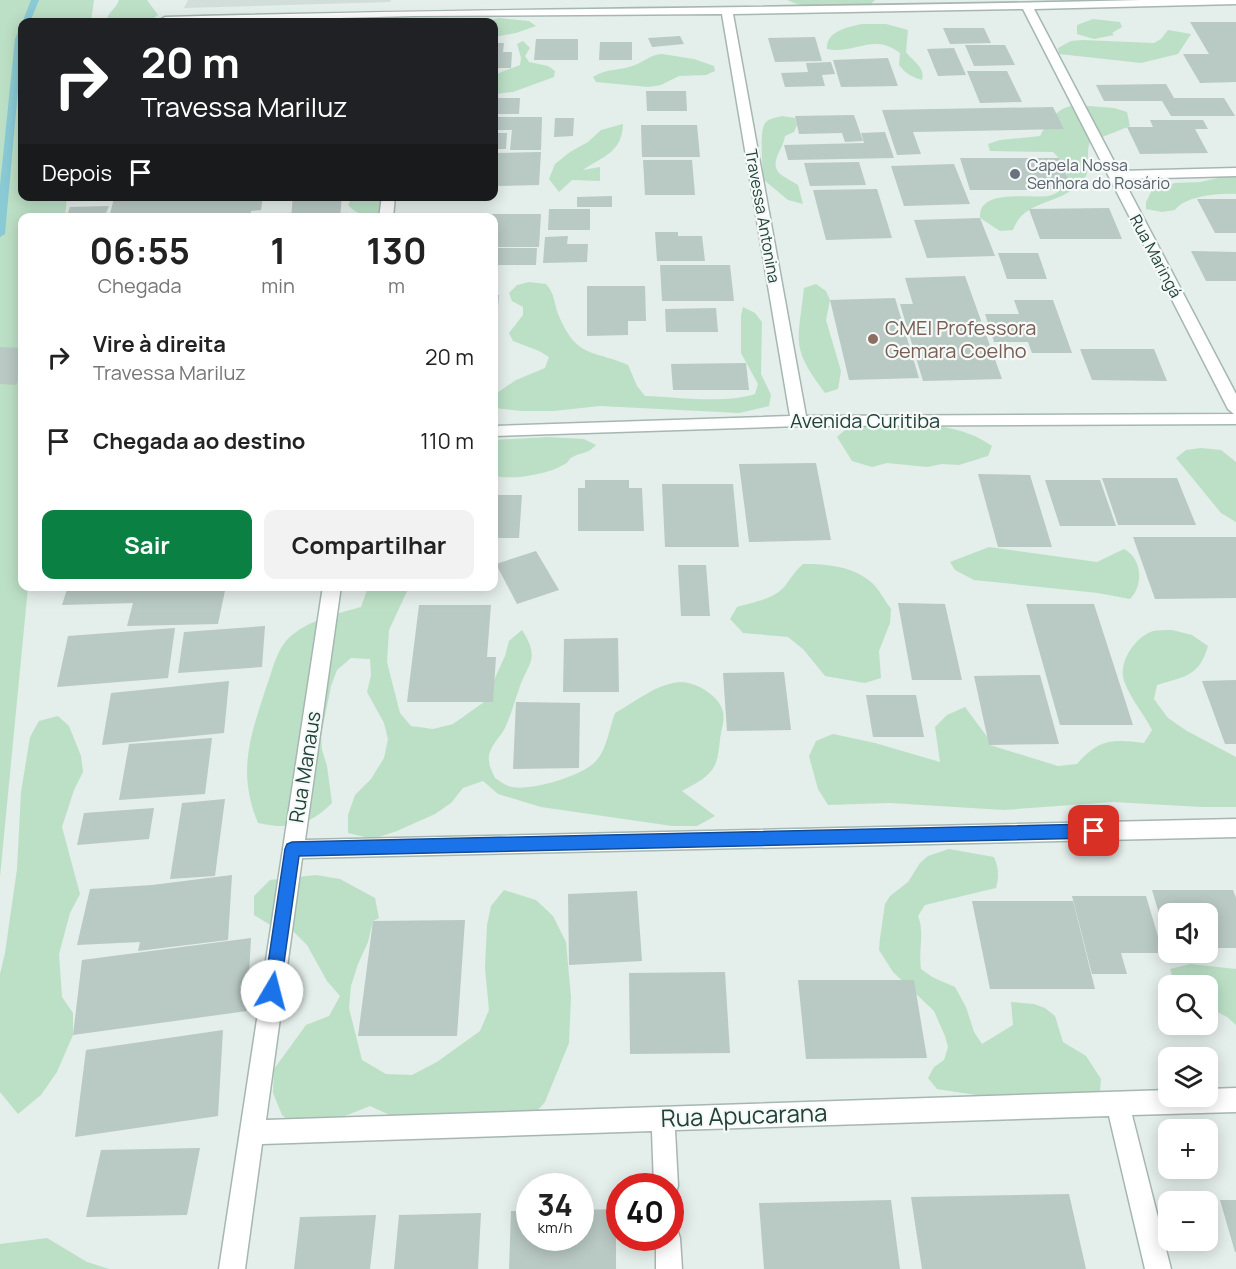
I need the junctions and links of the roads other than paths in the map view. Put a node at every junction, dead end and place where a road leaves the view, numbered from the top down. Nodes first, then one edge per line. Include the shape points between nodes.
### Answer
1 (417, 0) edge
2 (1236, 1) edge
3 (1129, 2) edge
4 (888, 4) edge
5 (650, 5) edge
6 (1027, 6) junction
7 (727, 11) junction
8 (414, 18) edge
9 (1236, 172) edge
10 (1114, 175) junction
11 (1236, 409) edge
12 (1236, 419) edge
13 (799, 421) junction
14 (498, 431) edge
15 (331, 591) edge
16 (1236, 828) edge
17 (292, 849) junction
18 (1236, 1100) edge
19 (1118, 1104) junction
20 (663, 1119) junction
21 (252, 1132) junction
22 (665, 1173) edge
23 (668, 1251) edge
24 (232, 1269) edge
25 (669, 1269) edge
26 (1158, 1269) edge

1 - 8 street
2 - 3 street
3 - 6 street
4 - 6 street
4 - 7 street
5 - 7 street
5 - 8 street
6 - 10 street, Rua Maringá
7 - 13 street, Travessa Antonina
9 - 10 street
10 - 11 street, Rua Maringá
12 - 13 street, Avenida Curitiba
13 - 14 street, Avenida Curitiba
15 - 17 street, Rua Manaus
16 - 17 street
17 - 21 street, Rua Manaus
18 - 19 street, Rua Apucarana
19 - 20 street, Rua Apucarana
19 - 26 street
20 - 21 street, Rua Apucarana
20 - 22 street
21 - 24 street, Rua Manaus
23 - 25 street

